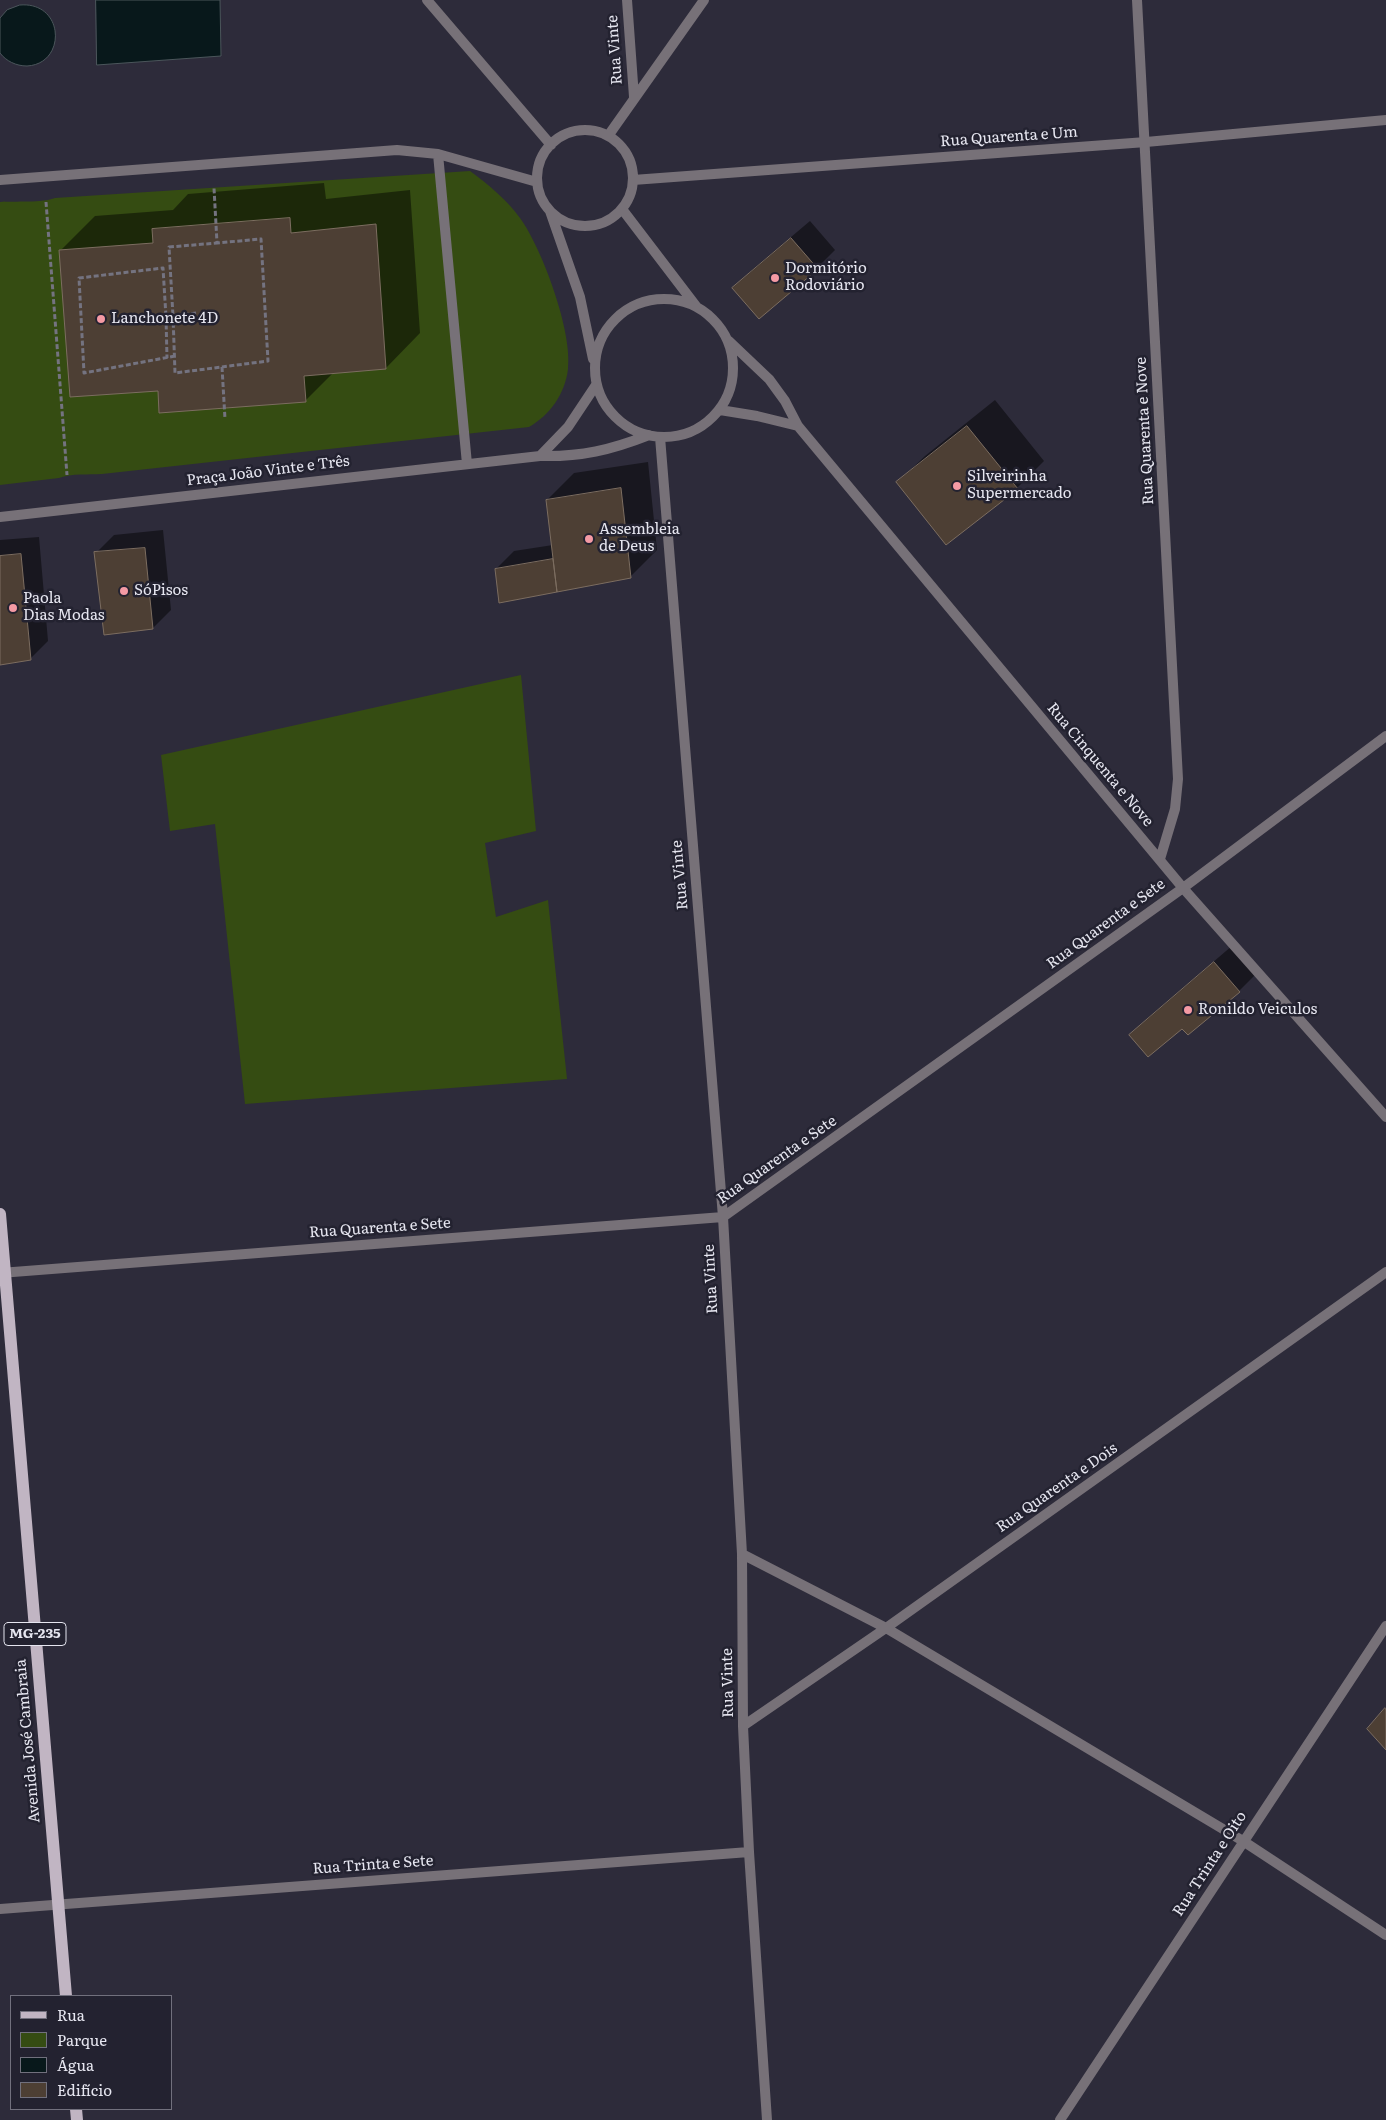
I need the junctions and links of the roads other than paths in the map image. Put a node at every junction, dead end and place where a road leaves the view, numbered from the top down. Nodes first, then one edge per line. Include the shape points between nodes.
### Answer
1 (427, 0) edge
2 (627, 0) edge
3 (704, 0) edge
4 (1137, 0) edge
5 (634, 97) junction
6 (1386, 120) edge
7 (608, 136) junction
8 (1146, 142) junction
9 (551, 145) junction
10 (438, 154) junction
11 (0, 180) edge
12 (633, 180) junction
13 (537, 182) junction
14 (622, 209) junction
15 (550, 211) junction
16 (696, 306) junction
17 (729, 341) junction
18 (594, 364) junction
19 (596, 385) junction
20 (720, 410) junction
21 (798, 426) junction
22 (655, 436) junction
23 (540, 456) junction
24 (467, 464) junction
25 (0, 517) edge
26 (1386, 736) edge
27 (1160, 859) junction
28 (1182, 888) junction
29 (1386, 1117) edge
30 (0, 1214) edge
31 (723, 1217) junction
32 (1386, 1272) edge
33 (2, 1273) edge
34 (742, 1554) junction
35 (1386, 1626) edge
36 (886, 1628) junction
37 (744, 1726) junction
38 (1243, 1841) junction
39 (749, 1852) junction
40 (58, 1904) junction
41 (0, 1909) edge
42 (1386, 1934) edge
43 (66, 1995) edge
44 (767, 2120) edge
45 (1060, 2120) edge

1 - 9 street
2 - 5 street, Rua Vinte
3 - 5 street
4 - 8 street, Rua Quarenta e Nove
5 - 7 street
6 - 8 street, Rua Quarenta e Um
7 - 9 street via 586,130 570,132
7 - 12 street via 625,151
8 - 12 street, Rua Quarenta e Um
8 - 27 street, Rua Quarenta e Nove via 1178,779 1175,809
9 - 13 street via 539,166
10 - 11 street via 397,150
10 - 13 street
10 - 24 street
12 - 14 street via 630,195
13 - 15 street via 541,198
14 - 15 street via 595,225 564,221
14 - 16 street
15 - 18 street via 580,297
16 - 17 street via 716,320
16 - 18 street via 674,298 649,299 626,309 610,323 599,342
17 - 20 street via 734,364 731,388
17 - 21 street, Rua Cinquenta e Nove via 769,379
18 - 19 street
19 - 22 street via 605,406 619,422 638,433
19 - 23 street via 568,427
20 - 21 street
20 - 22 street via 702,427 682,435
21 - 27 street, Rua Cinquenta e Nove
22 - 23 street, Praça João Vinte e Três via 593,454
22 - 31 street, Rua Vinte
23 - 24 street, Praça João Vinte e Três
24 - 25 street, Praça João Vinte e Três
26 - 28 street, Rua Quarenta e Sete
27 - 28 street, Rua Cinquenta e Nove
28 - 29 street, Rua Cinquenta e Nove
28 - 31 street, Rua Quarenta e Sete
30 - 33 main road, Avenida José Cambraia / MG-235
31 - 33 street, Rua Quarenta e Sete
31 - 34 street, Rua Vinte
32 - 36 street, Rua Quarenta e Dois
33 - 40 main road, Avenida José Cambraia / MG-235
34 - 36 street
34 - 37 street, Rua Vinte
35 - 38 street, Rua Trinta e Oito
36 - 37 street, Rua Quarenta e Dois
36 - 38 street
37 - 39 street, Rua Vinte
38 - 42 street
38 - 45 street, Rua Trinta e Oito
39 - 40 street, Rua Trinta e Sete
39 - 44 street, Rua Vinte
40 - 41 street, Rua Trinta e Sete
40 - 43 main road, Avenida José Cambraia / MG-235

